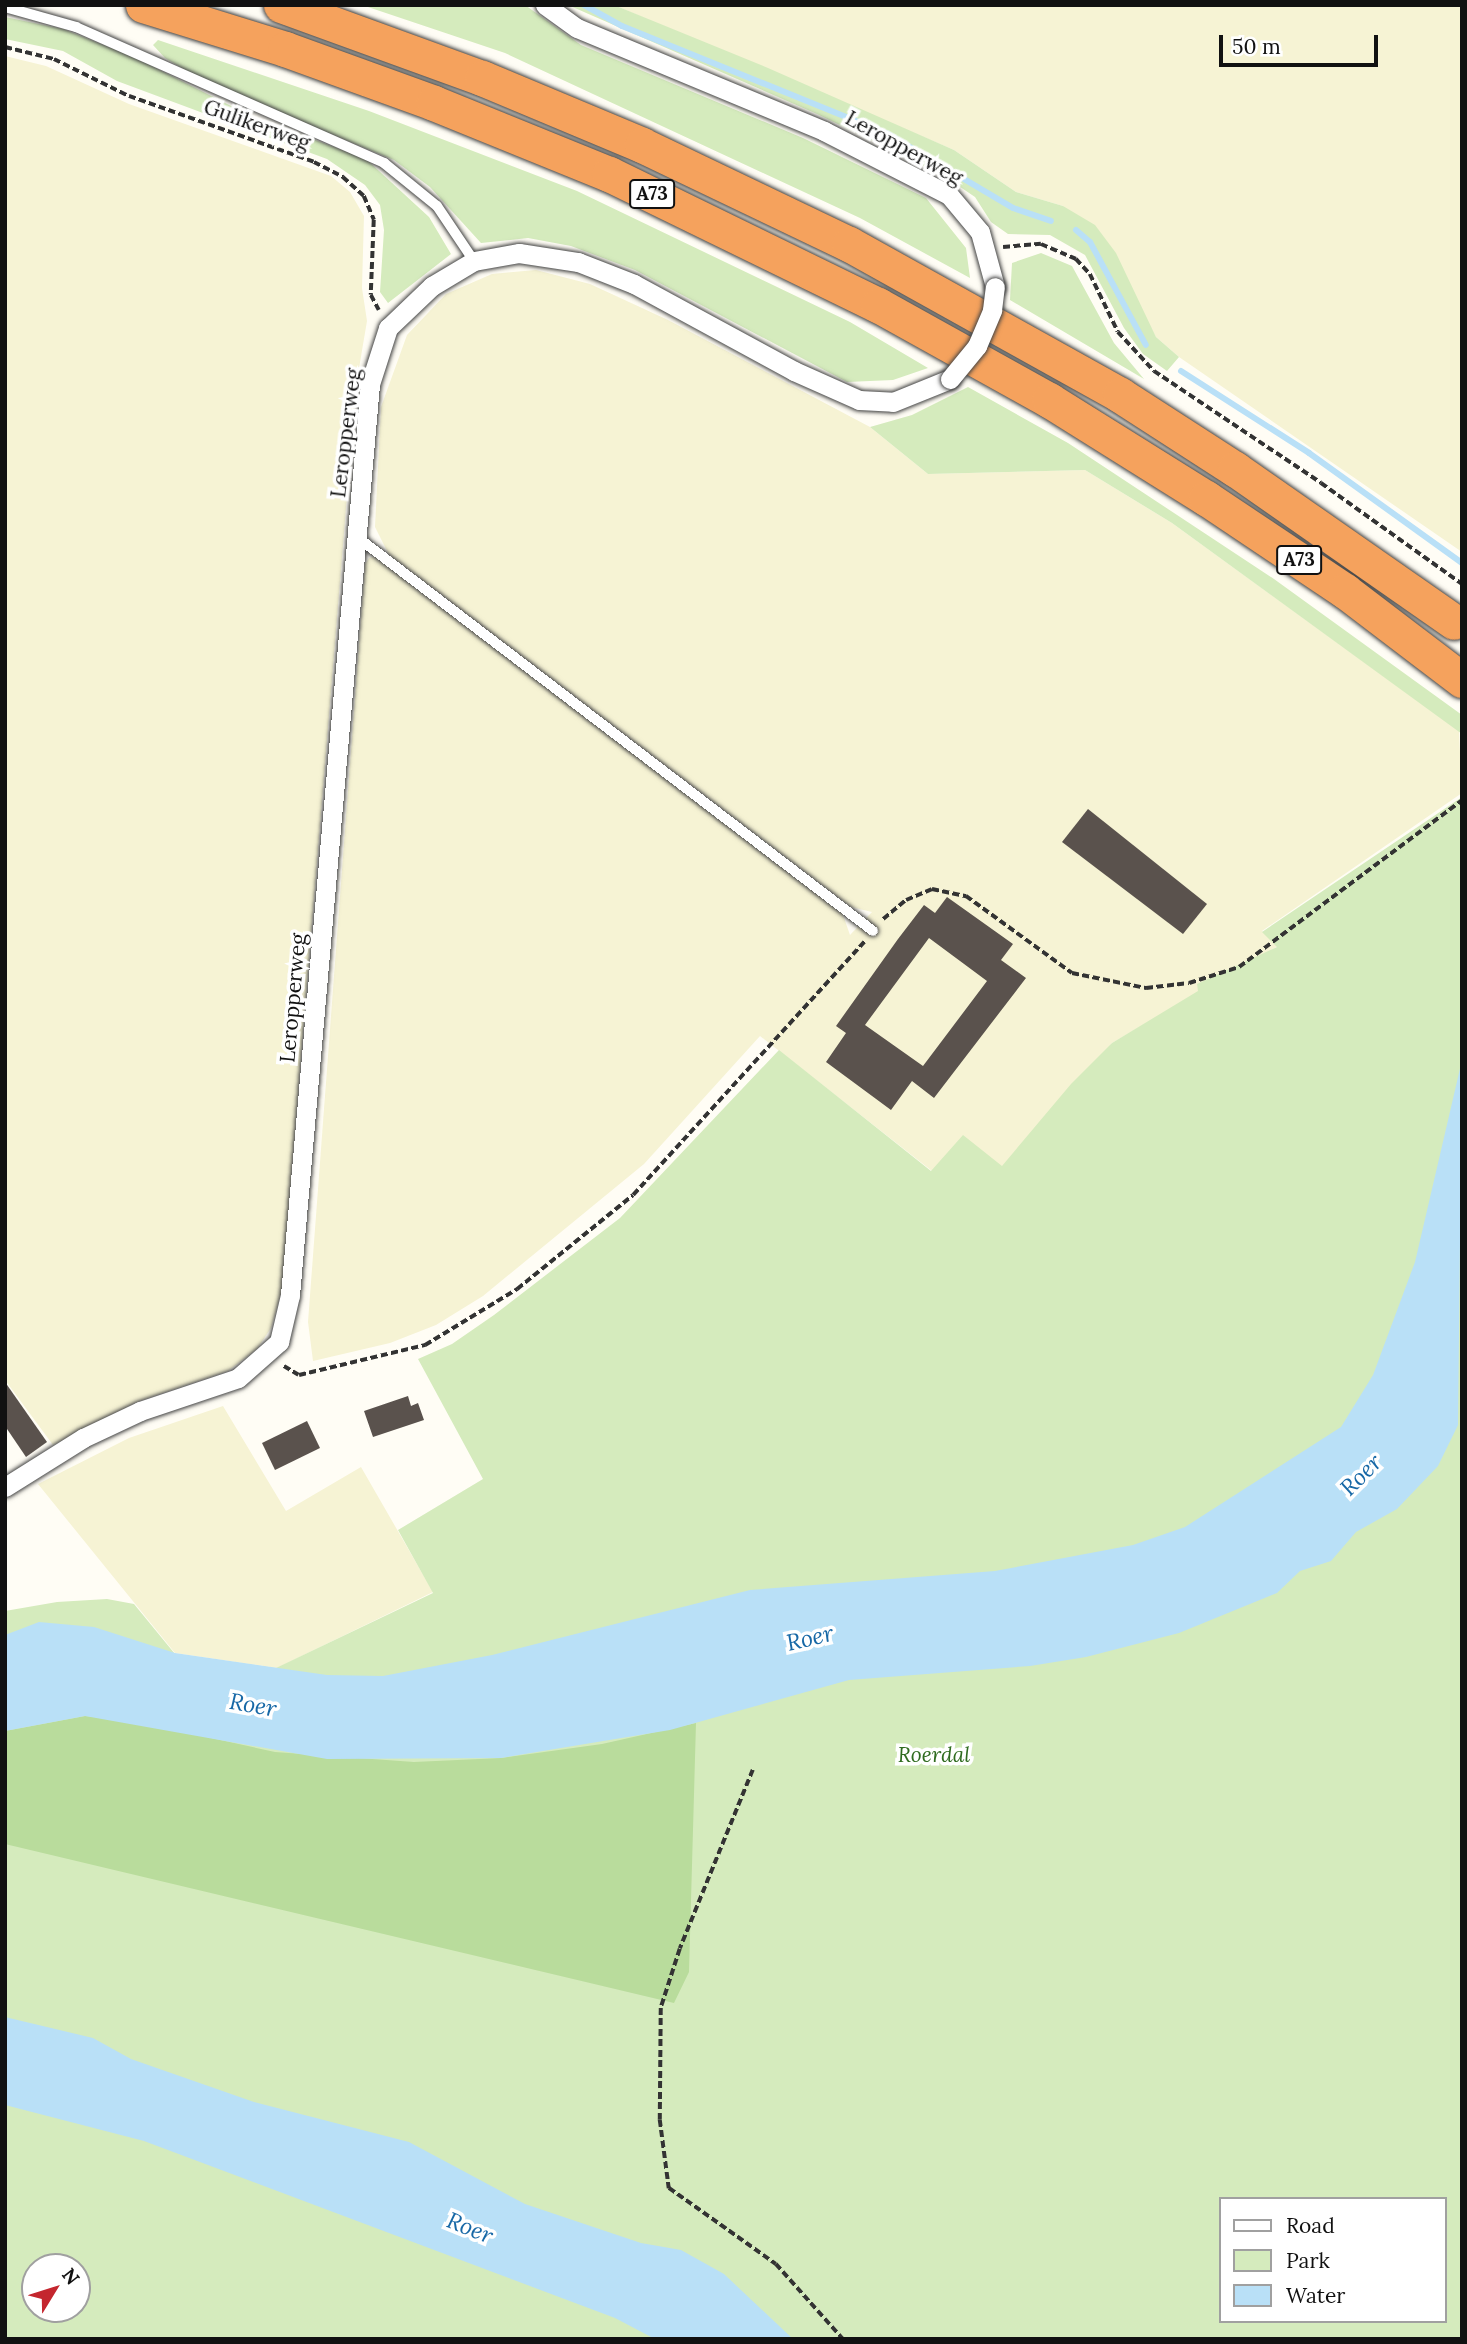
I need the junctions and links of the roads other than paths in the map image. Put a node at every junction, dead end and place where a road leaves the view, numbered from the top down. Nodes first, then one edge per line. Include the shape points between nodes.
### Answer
1 (144, 5) edge
2 (281, 5) edge
3 (545, 5) edge
4 (5, 7) edge
5 (474, 261) junction
6 (357, 537) junction
7 (1454, 622) dead end
8 (1462, 680) edge
9 (873, 931) road end
10 (5, 1487) edge

1 - 8 highway, A73 via 285,49 521,138 708,220 878,304 1049,400 1206,498 1345,592
2 - 7 highway, A73 via 482,78 642,145 849,244 1120,395
3 - 5 street, Leropperweg, bridge via 577,28 824,131 949,195 981,232 995,286 992,310 977,346 950,379 893,401 859,400 794,371 634,284 578,262 519,253
4 - 5 lane via 76,27 375,159 411,181 437,206
5 - 6 street, Leropperweg via 432,286 388,328 370,384
6 - 9 lane
6 - 10 street, Leropperweg via 290,1295 279,1342 238,1378 140,1412 83,1438

